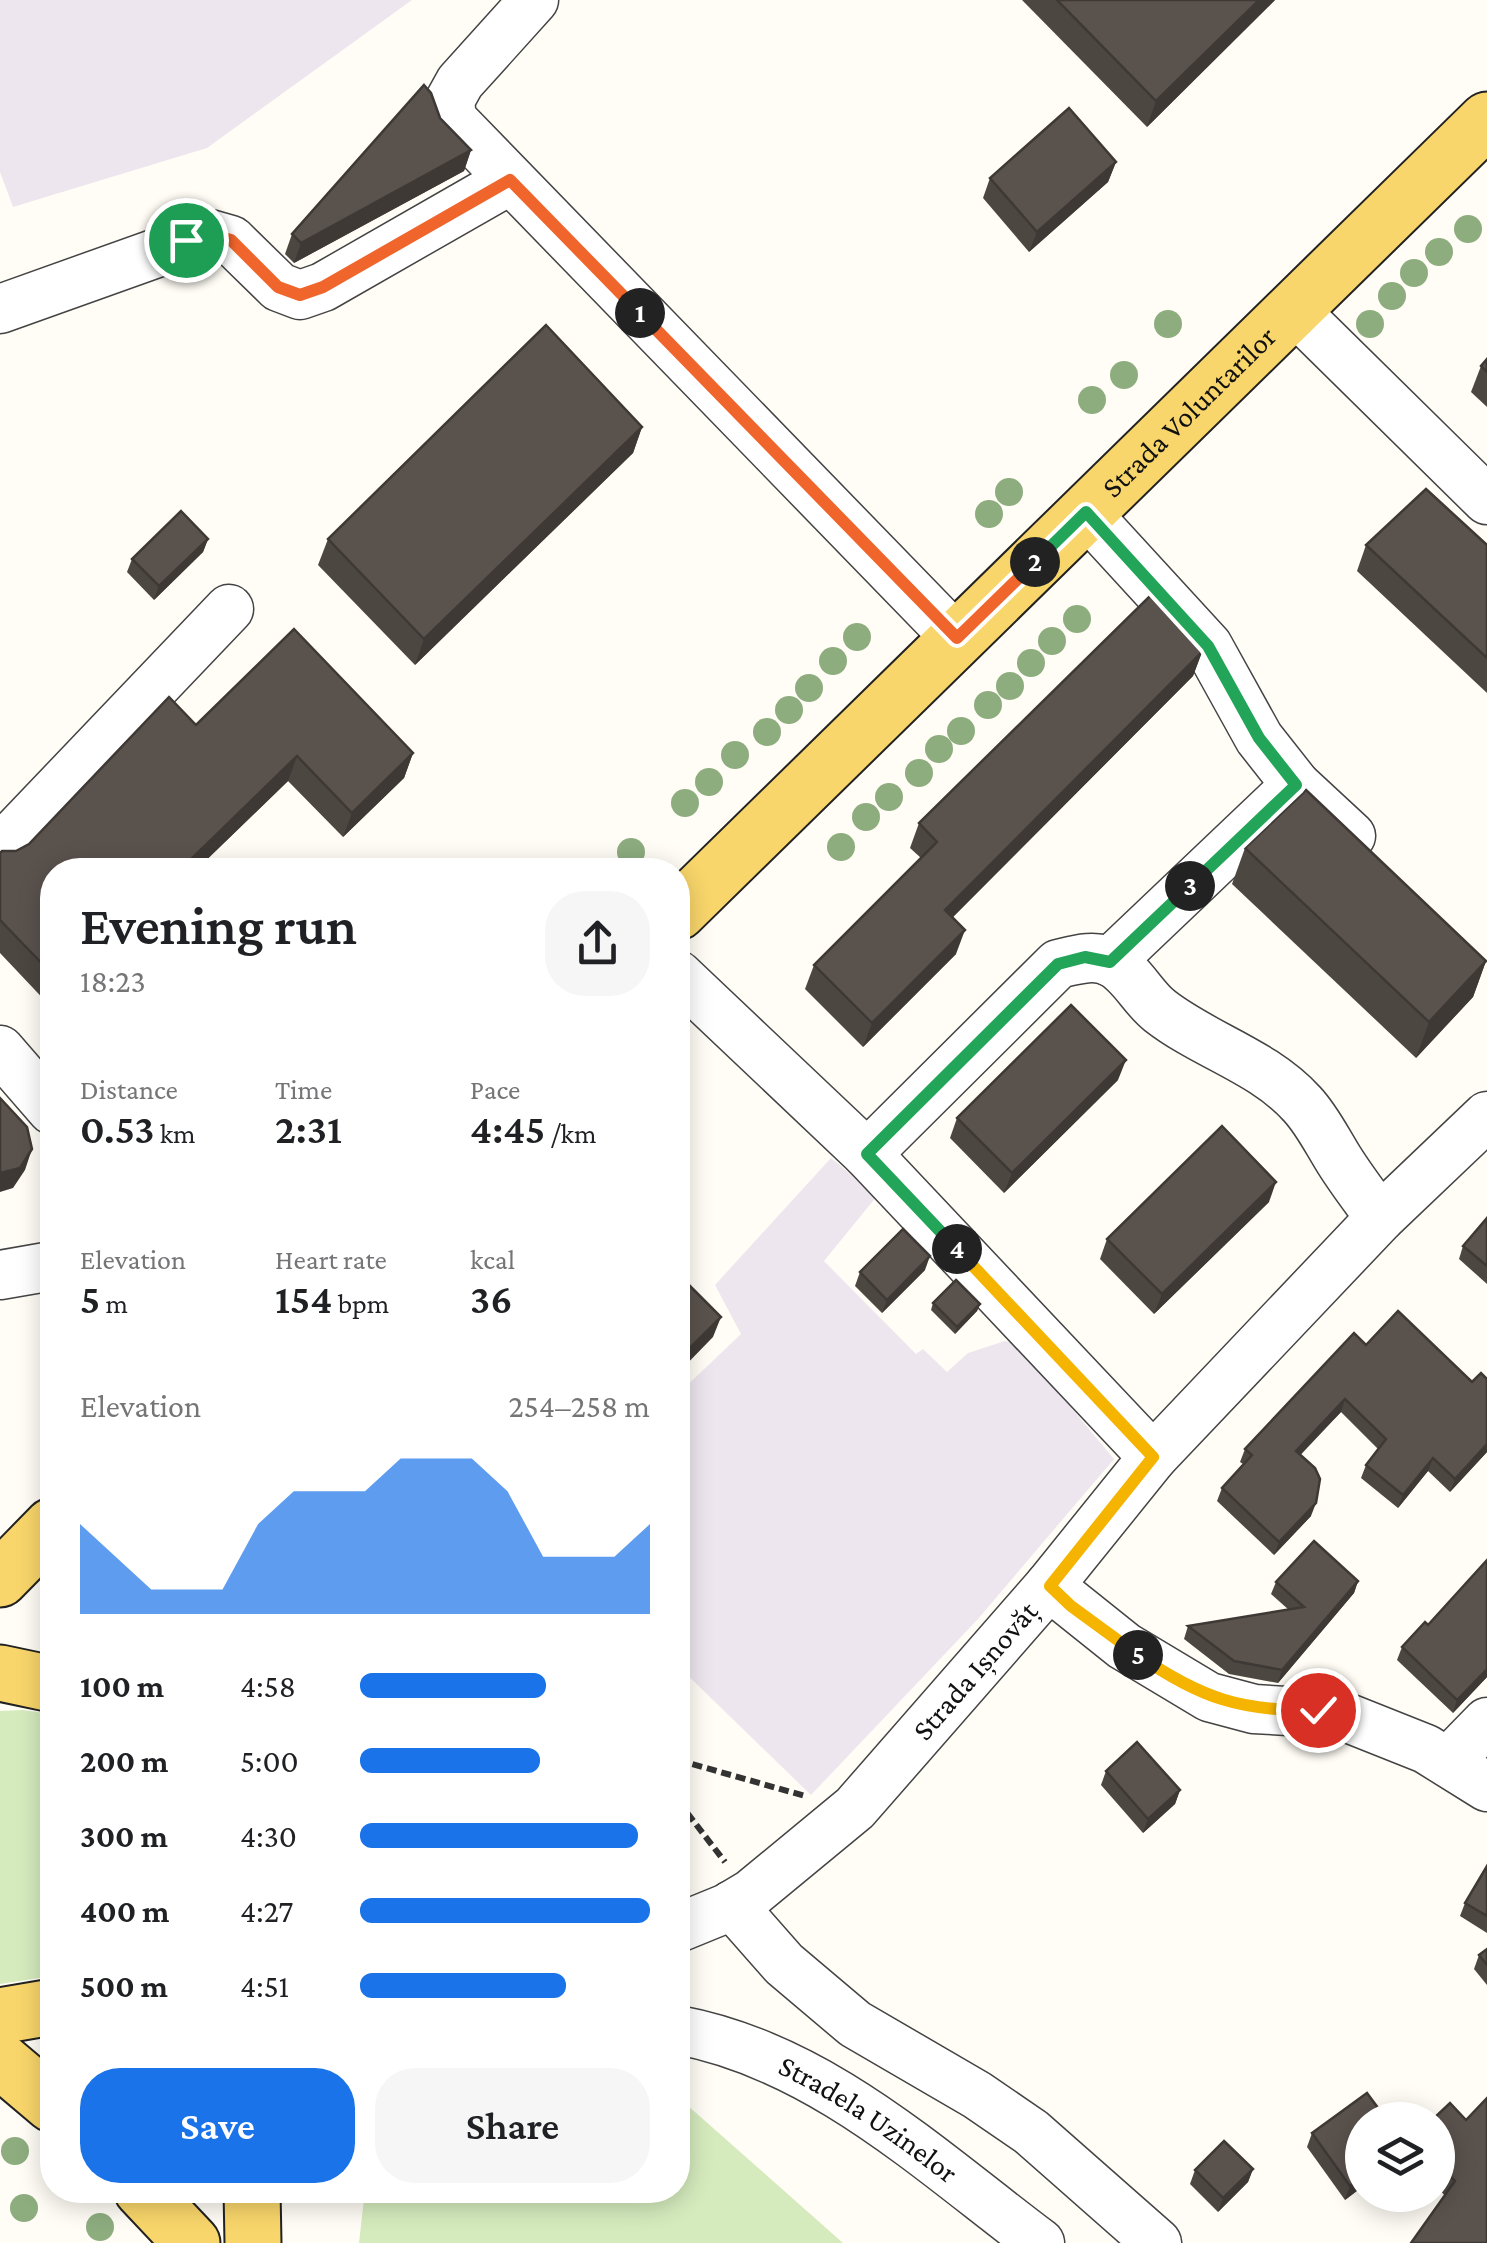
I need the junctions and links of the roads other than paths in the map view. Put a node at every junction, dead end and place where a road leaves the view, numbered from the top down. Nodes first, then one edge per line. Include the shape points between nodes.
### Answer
1 (534, 0) edge
2 (1487, 120) edge
3 (510, 180) junction
4 (0, 309) edge
5 (1293, 309) junction
6 (1487, 500) edge
7 (1086, 512) junction
8 (229, 608) dead end
9 (957, 638) junction
10 (1296, 785) junction
11 (0, 849) edge
12 (1378, 861) edge
13 (690, 900) edge
14 (1110, 962) junction
15 (690, 986) edge
16 (0, 1050) edge
17 (40, 1096) edge
18 (1487, 1116) edge
19 (867, 1154) junction
20 (1380, 1218) junction
21 (40, 1268) edge
22 (0, 1275) edge
23 (1153, 1457) junction
24 (40, 1538) edge
25 (0, 1579) edge
26 (1050, 1586) junction
27 (0, 1673) edge
28 (40, 1681) edge
29 (1487, 1722) edge
30 (1468, 1774) edge
31 (742, 1899) junction
32 (690, 1923) edge
33 (40, 2009) edge
34 (0, 2016) edge
35 (690, 2033) edge
36 (0, 2060) edge
37 (40, 2094) edge
38 (154, 2203) edge
39 (252, 2203) edge
40 (192, 2243) edge
41 (253, 2243) edge
42 (1040, 2243) edge
43 (1158, 2243) edge

1 - 3 street via 450,100 452,120
2 - 5 main road, Strada Voluntarilor
3 - 4 street via 300,295 278,287 231,240 210,234
3 - 9 street
5 - 6 street
5 - 7 main road, Strada Voluntarilor
7 - 9 main road, Strada Voluntarilor
7 - 10 street via 1208,646 1259,738
8 - 11 street
9 - 13 main road, Strada Voluntarilor
10 - 12 street
10 - 14 street
14 - 19 street via 1085,957 1058,964
14 - 20 street via 1157,1009 1286,1087
15 - 19 street
16 - 17 street
18 - 20 street, Strada Ișnovăț
19 - 23 street
20 - 23 street, Strada Ișnovăț
21 - 22 street
23 - 26 street, Strada Ișnovăț
24 - 25 main road
26 - 30 street via 1124,1646 1209,1696 1271,1711 1338,1714
26 - 31 street, Strada Ișnovăț via 855,1808
27 - 28 main road
29 - 30 street
31 - 32 street, Strada Ișnovăț
31 - 43 street via 784,1964 828,2002 1030,2132
33 - 34 main road
35 - 42 street, Stradela Uzinelor via 746,2047 844,2097
36 - 37 main road
38 - 40 main road
39 - 41 main road

